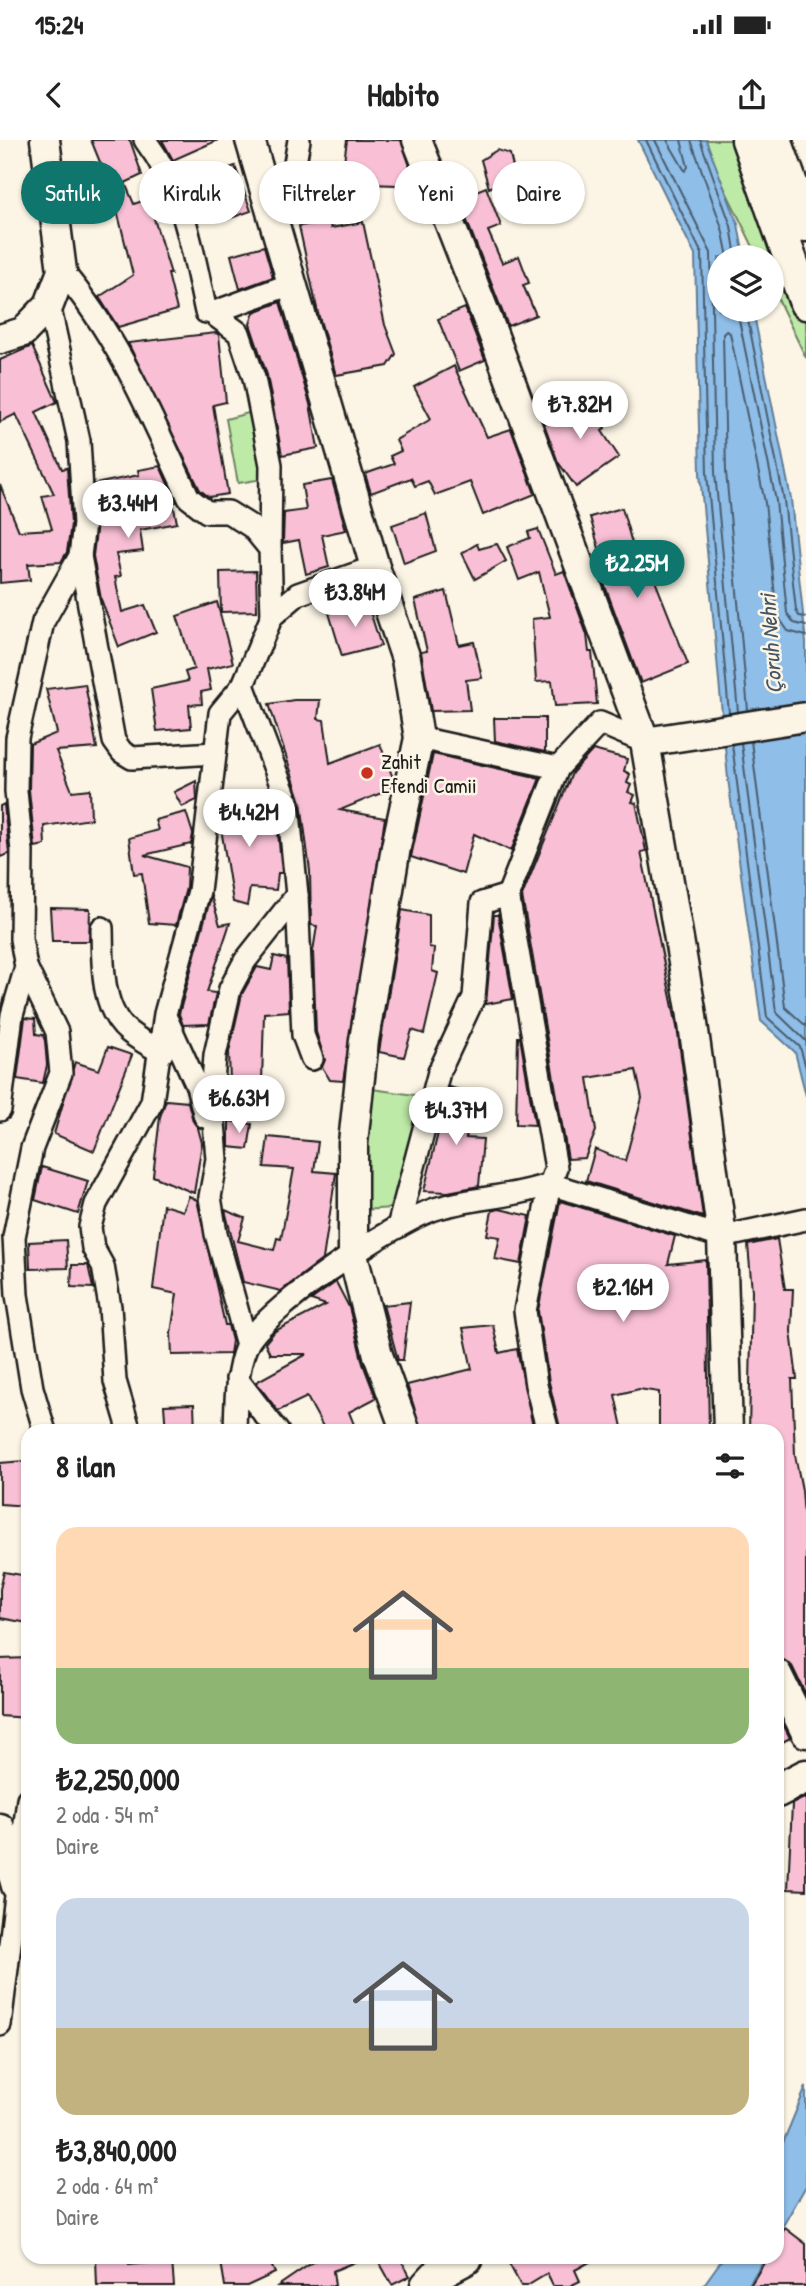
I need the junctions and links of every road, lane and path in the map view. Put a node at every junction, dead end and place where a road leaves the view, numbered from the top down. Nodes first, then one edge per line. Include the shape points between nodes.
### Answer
1 (46, 140) edge
2 (145, 140) edge
3 (250, 140) edge
4 (299, 140) edge
5 (417, 140) edge
6 (748, 140) edge
7 (775, 140) edge
8 (275, 225) junction
9 (806, 225) edge
10 (62, 271) junction
11 (291, 284) junction
12 (806, 303) edge
13 (49, 305) junction
14 (212, 313) junction
15 (0, 339) edge
16 (270, 548) junction
17 (80, 556) junction
18 (375, 567) junction
19 (272, 616) junction
20 (243, 685) junction
21 (806, 717) edge
22 (419, 738) junction
23 (645, 742) junction
24 (215, 753) junction
25 (558, 768) junction
26 (298, 895) junction
27 (508, 895) junction
28 (102, 928) dead end
29 (10, 937) edge
30 (26, 967) junction
31 (165, 1014) junction
32 (162, 1053) junction
33 (312, 1059) dead end
34 (0, 1110) edge
35 (217, 1159) junction
36 (550, 1184) junction
37 (796, 1220) edge
38 (398, 1227) junction
39 (722, 1237) junction
40 (353, 1255) junction
41 (247, 1345) junction
42 (237, 1379) junction
43 (43, 1424) edge
44 (128, 1424) edge
45 (235, 1424) edge
46 (272, 1424) edge
47 (402, 1424) edge
48 (546, 1424) edge
49 (728, 1424) edge
50 (784, 1688) edge
51 (806, 1733) edge
52 (806, 1776) edge
53 (784, 1787) edge
54 (0, 1828) edge
55 (21, 1852) edge
56 (15, 1898) edge
57 (0, 2025) edge
58 (455, 2264) edge
59 (427, 2286) edge

1 - 10 street
2 - 14 street via 183,208 205,312
3 - 8 street
4 - 8 street via 292,181
5 - 23 street
6 - 12 main road
7 - 9 main road
8 - 11 street
10 - 13 street
10 - 16 street via 89,301 129,370 188,498 207,512 228,512 251,527
11 - 14 street
11 - 18 street
13 - 15 street via 23,332
13 - 17 street via 79,441 84,524
14 - 16 street via 239,333 254,378 271,464
16 - 19 street
17 - 24 street via 114,741 132,758
17 - 29 street via 43,622 17,738 22,851
18 - 19 street via 298,594
18 - 22 street via 406,659
19 - 20 street
20 - 24 street via 220,713
20 - 26 street via 288,803
21 - 23 street
22 - 25 street
22 - 40 street via 364,1040 353,1143
23 - 25 street via 600,723
23 - 39 street via 691,1009
24 - 31 street via 199,891
25 - 27 street
26 - 33 street via 303,1035
26 - 35 street via 245,961 230,989 215,1055 212,1098
27 - 36 street via 556,1168
27 - 38 street via 482,903 474,997 439,1072
28 - 32 street via 110,1006 126,1031
29 - 30 street
30 - 34 street via 12,1016
30 - 43 street via 57,1032 61,1073 32,1148 14,1237 17,1295
31 - 32 street
31 - 35 street via 197,1086
32 - 44 street via 152,1102 96,1204 89,1227 103,1266 115,1381
35 - 41 street via 210,1198
36 - 38 street via 525,1194 435,1209
36 - 39 street
36 - 48 street via 526,1311
37 - 39 street
38 - 40 street
39 - 49 street
40 - 41 street via 273,1317
40 - 47 street via 378,1355
41 - 42 street
42 - 45 street
42 - 46 street
50 - 51 street
52 - 53 main road
54 - 56 street
55 - 56 street
56 - 57 street
58 - 59 main road

